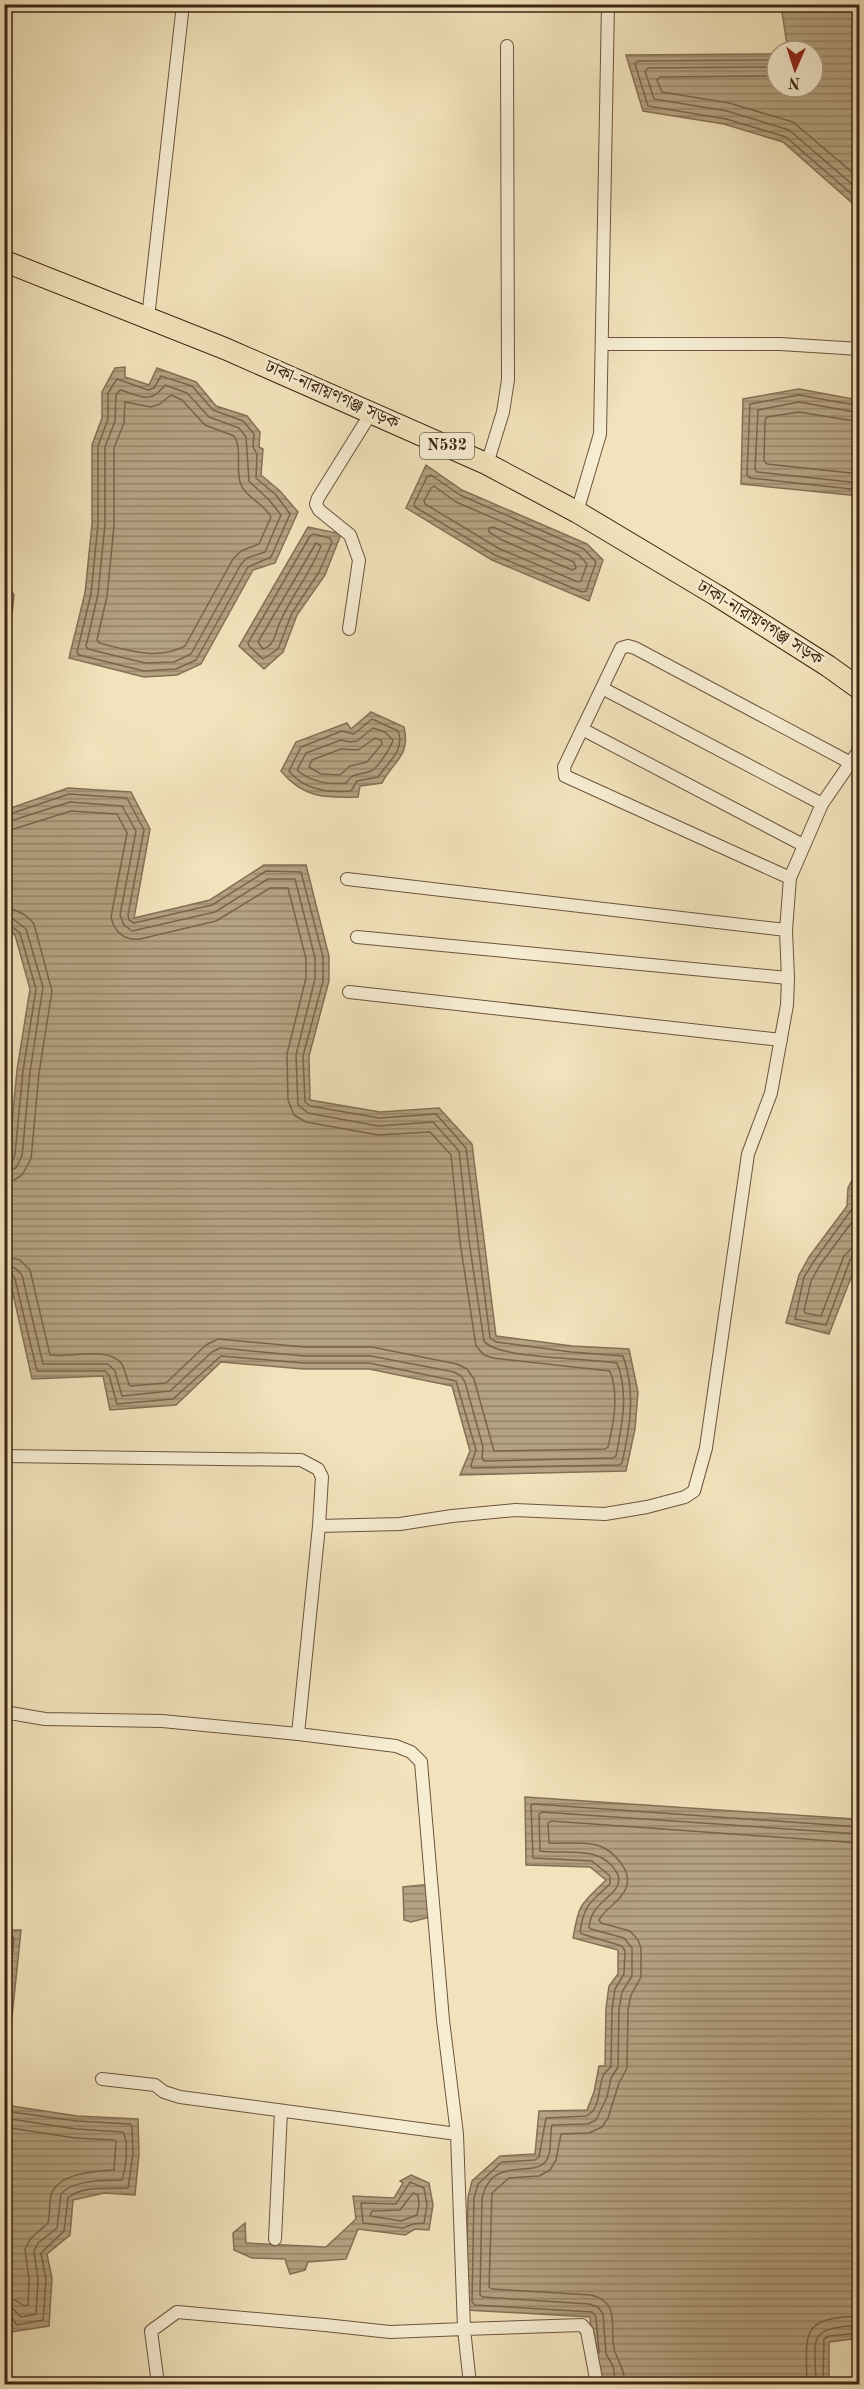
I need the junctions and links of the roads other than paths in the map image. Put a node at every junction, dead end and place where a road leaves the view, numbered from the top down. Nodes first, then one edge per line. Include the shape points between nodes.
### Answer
1 (183, 4) edge
2 (608, 4) edge
3 (507, 46) dead end
4 (4, 261) edge
5 (148, 318) junction
6 (602, 344) junction
7 (860, 349) edge
8 (372, 413) junction
9 (487, 464) junction
10 (577, 512) junction
11 (349, 629) dead end
12 (602, 688) junction
13 (860, 689) edge
14 (582, 729) junction
15 (860, 749) edge
16 (849, 762) junction
17 (822, 804) junction
18 (803, 845) junction
19 (790, 878) junction
20 (347, 879) dead end
21 (786, 930) junction
22 (357, 937) dead end
23 (789, 978) junction
24 (349, 992) dead end
25 (781, 1040) junction
26 (4, 1456) edge
27 (319, 1526) junction
28 (4, 1712) edge
29 (298, 1734) junction
30 (102, 2079) dead end
31 (281, 2111) junction
32 (457, 2133) junction
33 (275, 2239) dead end
34 (464, 2329) junction
35 (158, 2385) edge
36 (470, 2385) edge
37 (597, 2385) edge

1 - 5 street
2 - 6 street
3 - 9 street via 507,395
4 - 5 highway, ঢাকা-নারায়ণগঞ্জ সড়ক / N532
5 - 8 highway, ঢাকা-নারায়ণগঞ্জ সড়ক / N532
6 - 7 street via 780,344
6 - 10 street via 600,434
8 - 9 highway, ঢাকা-নারায়ণগঞ্জ সড়ক / N532
8 - 11 street via 316,504 350,535 359,560
9 - 10 highway, ঢাকা-নারায়ণগঞ্জ সড়ক / N532
10 - 13 highway, ঢাকা-নারায়ণগঞ্জ সড়ক / N532 via 791,642
12 - 14 street
12 - 16 street via 621,648 628,646
12 - 17 street
14 - 18 street
14 - 19 street via 564,766 565,776
15 - 16 street
16 - 17 street
17 - 18 street
18 - 19 street
19 - 21 street
20 - 21 street
21 - 23 street
22 - 23 street
23 - 25 street
24 - 25 street
25 - 27 street via 771,1093 747,1154 706,1448 694,1491 648,1507 605,1514 515,1510 400,1524
26 - 27 street via 301,1460 318,1469 322,1477
27 - 29 street
28 - 29 street via 45,1719 162,1721
29 - 32 street via 396,1746 411,1752 421,1762
30 - 31 street via 154,2085 180,2097
31 - 32 street
31 - 33 street
32 - 34 street
34 - 35 street via 390,2332 177,2312 150,2331
34 - 36 street
34 - 37 street via 582,2325 587,2331

